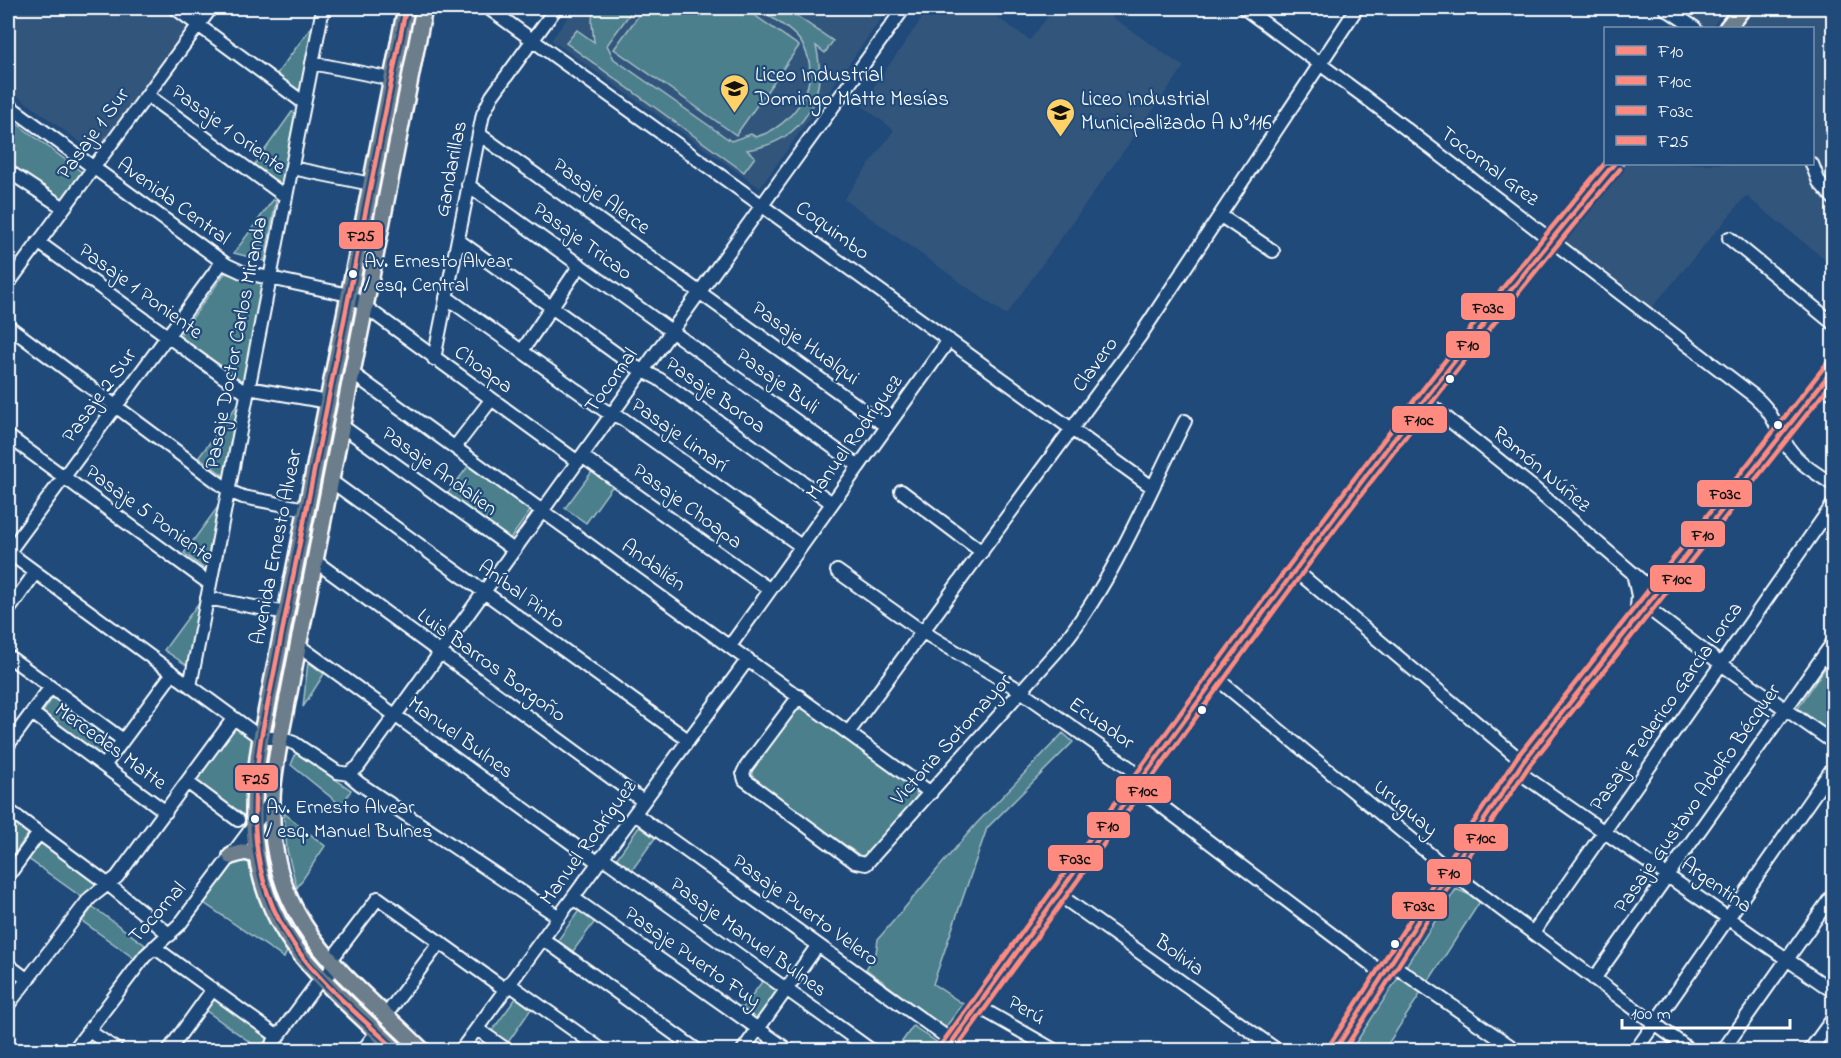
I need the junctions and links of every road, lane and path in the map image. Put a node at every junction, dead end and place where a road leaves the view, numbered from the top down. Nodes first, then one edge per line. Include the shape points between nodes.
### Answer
1 (175, 8) edge
2 (211, 8) edge
3 (323, 8) edge
4 (406, 8) edge
5 (424, 8) edge
6 (488, 8) edge
7 (556, 8) edge
8 (904, 8) edge
9 (1244, 8) edge
10 (1358, 8) edge
11 (1665, 8) edge
12 (1743, 8) edge
13 (198, 25) junction
14 (1694, 27) edge
15 (1728, 27) edge
16 (533, 40) junction
17 (312, 63) junction
18 (1321, 64) junction
19 (392, 79) junction
20 (147, 95) junction
21 (304, 103) junction
22 (8, 105) edge
23 (479, 134) junction
24 (1613, 165) edge
25 (1812, 165) edge
26 (93, 168) junction
27 (291, 168) junction
28 (8, 171) edge
29 (371, 184) junction
30 (468, 185) junction
31 (286, 197) junction
32 (1833, 200) edge
33 (763, 205) junction
34 (63, 208) junction
35 (1221, 216) junction
36 (1729, 238) dead end
37 (1551, 239) junction
38 (458, 240) junction
39 (38, 242) junction
40 (1273, 251) dead end
41 (222, 262) junction
42 (580, 265) junction
43 (9, 278) edge
44 (270, 278) junction
45 (700, 293) junction
46 (349, 295) junction
47 (446, 297) junction
48 (551, 307) junction
49 (365, 308) junction
50 (1833, 324) edge
51 (8, 326) edge
52 (672, 331) junction
53 (168, 336) junction
54 (949, 340) junction
55 (522, 351) junction
56 (434, 358) junction
57 (1833, 367) edge
58 (644, 371) junction
59 (352, 373) junction
60 (1820, 384) junction
61 (248, 391) junction
62 (1833, 394) edge
63 (491, 399) junction
64 (1423, 399) junction
65 (328, 402) junction
66 (116, 407) junction
67 (612, 414) junction
68 (1185, 421) dead end
69 (342, 426) junction
70 (887, 427) junction
71 (1072, 429) junction
72 (1782, 433) junction
73 (8, 436) edge
74 (455, 447) junction
75 (580, 459) junction
76 (859, 466) junction
77 (64, 477) junction
78 (331, 481) junction
79 (1833, 485) edge
80 (1152, 487) junction
81 (228, 490) junction
82 (900, 491) dead end
83 (832, 503) junction
84 (1833, 503) edge
85 (306, 509) junction
86 (543, 510) junction
87 (801, 546) junction
88 (514, 550) junction
89 (8, 552) edge
90 (982, 552) junction
91 (315, 561) junction
92 (1294, 569) junction
93 (837, 571) dead end
94 (35, 573) junction
95 (1633, 573) junction
96 (210, 584) junction
97 (770, 590) junction
98 (484, 592) junction
99 (1656, 593) junction
100 (207, 598) junction
101 (1646, 606) junction
102 (8, 611) edge
103 (286, 613) junction
104 (1635, 619) junction
105 (922, 632) junction
106 (1833, 641) edge
107 (298, 645) junction
108 (730, 646) junction
109 (440, 653) junction
110 (8, 656) edge
111 (748, 659) junction
112 (1721, 664) junction
113 (172, 674) junction
114 (1215, 677) junction
115 (190, 686) junction
116 (50, 688) junction
117 (1021, 691) junction
118 (799, 696) junction
119 (1785, 709) junction
120 (32, 713) junction
121 (396, 715) junction
122 (233, 719) junction
123 (848, 733) junction
124 (261, 738) junction
125 (280, 738) junction
126 (123, 740) junction
127 (688, 740) junction
128 (1833, 743) edge
129 (8, 745) edge
130 (104, 766) junction
131 (1833, 766) edge
132 (1520, 767) junction
133 (348, 774) junction
134 (1139, 781) junction
135 (187, 782) junction
136 (931, 793) junction
137 (272, 801) junction
138 (644, 801) junction
139 (8, 810) edge
140 (166, 812) junction
141 (634, 814) junction
142 (246, 823) junction
143 (1604, 832) junction
144 (39, 833) junction
145 (256, 855) junction
146 (231, 856) junction
147 (601, 860) junction
148 (1450, 871) junction
149 (8, 876) edge
150 (1667, 876) junction
151 (109, 885) junction
152 (1833, 893) edge
153 (1058, 894) junction
154 (573, 898) junction
155 (559, 917) junction
156 (1728, 918) junction
157 (1533, 933) junction
158 (170, 935) junction
159 (543, 939) junction
160 (440, 942) junction
161 (818, 945) junction
162 (154, 947) junction
163 (331, 960) junction
164 (1787, 960) junction
165 (8, 965) edge
166 (1387, 969) junction
167 (321, 976) junction
168 (1594, 979) junction
169 (28, 980) junction
170 (508, 987) junction
171 (213, 989) junction
172 (786, 990) junction
173 (1833, 992) edge
174 (8, 1005) edge
175 (977, 1005) junction
176 (386, 1015) junction
177 (1833, 1017) edge
178 (1655, 1024) junction
179 (477, 1029) junction
180 (758, 1029) junction
181 (89, 1031) junction
182 (377, 1032) junction
183 (278, 1037) junction
184 (949, 1046) edge
185 (75, 1050) edge
186 (117, 1050) edge
187 (169, 1050) edge
188 (268, 1050) edge
189 (363, 1050) edge
190 (396, 1050) edge
191 (422, 1050) edge
192 (461, 1050) edge
193 (507, 1050) edge
194 (602, 1050) edge
195 (697, 1050) edge
196 (743, 1050) edge
197 (789, 1050) edge
198 (871, 1050) edge
199 (1054, 1050) edge
200 (1277, 1050) edge
201 (1336, 1050) edge
202 (1516, 1050) edge
203 (1636, 1050) edge
204 (1690, 1050) edge
205 (1723, 1050) edge
206 (1810, 1050) edge

1 - 13 street
2 - 13 street, Pasaje 1 Sur
3 - 17 street, Pasaje Doctor Carlos Miranda
4 - 19 main road, Avenida Ernesto Alvear
5 - 49 main road, Avenida Ernesto Alvear
6 - 16 street, Coquimbo
7 - 16 street, Gandarillas
8 - 33 street, Tocornal
9 - 18 street, Tocornal Grez
10 - 18 street, Clavero
11 - 14 street
12 - 15 main road
13 - 20 street, Pasaje 1 Sur
13 - 21 street
16 - 23 street, Gandarillas via 489,102
16 - 33 street, Coquimbo
17 - 19 street
17 - 21 street, Pasaje Doctor Carlos Miranda
18 - 35 street, Clavero
18 - 37 street, Tocornal Grez
19 - 29 main road, Avenida Ernesto Alvear
20 - 26 street, Pasaje 1 Sur
20 - 31 street, Pasaje 1 Oriente
21 - 27 street, Pasaje Doctor Carlos Miranda
22 - 26 street, Avenida Central
23 - 30 street, Gandarillas
23 - 45 street, Pasaje Alerce
24 - 37 main road
25 - 32 street
26 - 34 street, Pasaje 1 Sur
26 - 41 street, Avenida Central
27 - 29 street, Pasaje 1 Oriente
27 - 31 street, Pasaje Doctor Carlos Miranda
28 - 34 street
29 - 46 main road, Avenida Ernesto Alvear
30 - 38 street, Gandarillas
30 - 42 street, Pasaje Tricao
31 - 44 street, Pasaje Doctor Carlos Miranda
33 - 45 street, Tocornal
33 - 54 street, Coquimbo
34 - 39 street, Pasaje 1 Sur
35 - 40 street
35 - 71 street, Clavero
36 - 50 street
37 - 64 main road
37 - 72 street, Tocornal Grez via 1754,396 1771,413
38 - 47 street, Gandarillas
38 - 48 street, Pasaje Boroa
39 - 43 street, Pasaje 1 Sur
39 - 53 street, Pasaje 1 Poniente
41 - 44 street, Avenida Central
41 - 53 street, Pasaje 2 Sur
42 - 48 street
42 - 52 street, Pasaje Tricao
44 - 46 street, Avenida Central
44 - 61 street, Pasaje Doctor Carlos Miranda
45 - 52 street, Tocornal
45 - 70 street, Pasaje Hualqui
46 - 49 street, Avenida Central
46 - 65 main road, Avenida Ernesto Alvear
47 - 55 street, Pasaje Limarí
47 - 56 street, Gandarillas
48 - 55 street
48 - 58 street, Pasaje Boroa
49 - 56 street, Choapa
49 - 59 main road, Avenida Ernesto Alvear
51 - 66 street
52 - 58 street, Tocornal
52 - 76 street, Pasaje Buli
53 - 61 street, Pasaje 1 Poniente
53 - 66 street, Pasaje 2 Sur
54 - 70 street, Manuel Rodríguez
54 - 71 street, Coquimbo
55 - 67 street, Pasaje Limarí
56 - 63 street, Choapa
57 - 60 street
58 - 67 street, Tocornal
58 - 83 street, Pasaje Boroa
59 - 69 main road, Avenida Ernesto Alvear
59 - 74 street, Andalién
60 - 62 street
60 - 72 street
61 - 65 street, Pasaje 1 Poniente
61 - 81 street, Pasaje Doctor Carlos Miranda
63 - 74 street
63 - 75 street, Choapa
64 - 92 main road
64 - 95 street, Ramón Núñez
65 - 85 main road, Avenida Ernesto Alvear
66 - 77 street, Pasaje 2 Sur
66 - 81 street
67 - 75 street, Tocornal
67 - 87 street, Pasaje Limarí
68 - 80 street, Victoria Sotomayor
69 - 78 main road, Avenida Ernesto Alvear
69 - 88 street, Pasaje Andalien
70 - 76 street, Manuel Rodríguez
71 - 80 street, Coquimbo
71 - 90 street, Clavero
72 - 79 street, Tocornal Grez via 1797,458
72 - 99 street
73 - 77 street, Pasaje 5 Poniente
74 - 86 street, Andalién
75 - 86 street, Tocornal
75 - 97 street, Pasaje Choapa
76 - 83 street, Manuel Rodríguez
77 - 89 street, Pasaje 2 Sur
77 - 96 street, Pasaje 5 Poniente
78 - 91 main road, Avenida Ernesto Alvear
78 - 98 street, Aníbal Pinto
80 - 117 street, Victoria Sotomayor via 1096,597 1071,634
81 - 85 street via 243,497
81 - 96 street, Pasaje Doctor Carlos Miranda
82 - 90 street
83 - 87 street, Manuel Rodríguez
84 - 112 street, Pasaje Federico García Lorca
85 - 103 main road, Avenida Ernesto Alvear
86 - 88 street, Tocornal
86 - 108 street, Andalién
87 - 97 street, Manuel Rodríguez
88 - 98 street, Tocornal
89 - 94 street
90 - 105 street, Clavero
91 - 107 main road, Avenida Ernesto Alvear
91 - 109 street, Luis Barros Borgoño
92 - 114 main road
92 - 132 street, Argentina
93 - 105 street, Ecuador
94 - 102 street
94 - 113 street
95 - 99 street, Ramón Núñez
95 - 104 street via 1638,596
96 - 100 street, Pasaje Doctor Carlos Miranda
97 - 108 street, Manuel Rodríguez
98 - 109 street, Tocornal
98 - 127 street, Aníbal Pinto
99 - 101 street
100 - 103 street, Pasaje 5 Poniente
100 - 115 street, Pasaje Doctor Carlos Miranda
101 - 104 street
101 - 112 street
103 - 124 main road, Avenida Ernesto Alvear
104 - 132 street
105 - 117 street, Ecuador
105 - 123 street, Clavero
106 - 119 street, Pasaje Gustavo Adolfo Bécquer
107 - 121 street, Manuel Bulnes
107 - 125 main road, Avenida Ernesto Alvear
108 - 111 street, Andalién
109 - 121 street, Tocornal
109 - 138 street, Luis Barros Borgoño
110 - 116 street, Mercedes Matte
111 - 118 street, Andalién
111 - 127 street, Manuel Rodríguez
112 - 119 street
112 - 143 street, Pasaje Federico García Lorca
113 - 115 street
113 - 126 street
114 - 134 main road
114 - 148 street, Uruguay
115 - 122 street
116 - 120 street
116 - 126 street, Mercedes Matte
117 - 134 street, Ecuador via 1130,768
117 - 136 street, Victoria Sotomayor
118 - 123 street, Andalién
118 - 136 street, Victoria Sotomayor via 744,770 745,780 759,792 863,864
119 - 128 street
119 - 150 street, Pasaje Gustavo Adolfo Bécquer
120 - 129 street
120 - 130 street, Mercedes Matte
121 - 133 street, Tocornal via 358,767
121 - 147 street, Manuel Bulnes
122 - 124 street
122 - 135 street
123 - 136 street, Andalién
124 - 125 street
124 - 142 main road, Avenida Ernesto Alvear
125 - 133 street via 337,772
125 - 137 main road, Avenida Ernesto Alvear
126 - 130 street
127 - 138 street, Manuel Rodríguez
130 - 140 street, Mercedes Matte
131 - 156 street
132 - 143 street, Argentina
132 - 148 street
133 - 155 street
134 - 153 main road
134 - 166 street, Ecuador via 1151,798
135 - 140 street
135 - 142 street, Mercedes Matte
137 - 142 street, Tocornal
137 - 163 main road, Avenida Ernesto Alvear via 275,852 284,885 304,928
138 - 141 street, Manuel Rodríguez
139 - 144 street
140 - 151 street
141 - 147 street, Manuel Rodríguez
141 - 161 street, Pasaje Puerto Velero
142 - 145 main road, Avenida Ernesto Alvear
142 - 146 street, Tocornal
143 - 150 street, Argentina
143 - 157 street, Pasaje Federico García Lorca
144 - 149 street
144 - 151 street
145 - 146 main road via 245,852
145 - 167 main road, Avenida Ernesto Alvear via 267,896 283,929
146 - 158 street, Tocornal
147 - 154 street, Manuel Rodríguez
147 - 172 street, Pasaje Manuel Bulnes
148 - 157 street, Uruguay
148 - 166 street
150 - 156 street, Argentina
150 - 168 street, Pasaje Gustavo Adolfo Bécquer
151 - 158 street
151 - 169 street via 85,904
152 - 164 street
153 - 175 main road
153 - 200 street, Bolivia
154 - 155 street, Manuel Rodríguez
154 - 180 street, Pasaje Puerto Fuy
155 - 159 street, Manuel Rodríguez
156 - 164 street, Argentina
156 - 178 street
157 - 168 street, Uruguay
158 - 162 street, Tocornal
159 - 170 street, Manuel Rodríguez
159 - 195 street
160 - 163 street via 378,898
160 - 170 street
160 - 176 street
161 - 172 street
161 - 184 street, Pasaje Puerto Velero
162 - 171 street
162 - 181 street, Tocornal
163 - 167 street via 332,969
163 - 176 main road, Avenida Ernesto Alvear
164 - 173 street, Argentina
164 - 205 street
165 - 169 street
166 - 201 street
166 - 202 street, Ecuador
167 - 182 main road, Avenida Ernesto Alvear
167 - 183 street
168 - 178 street, Uruguay
169 - 174 street
170 - 179 street, Manuel Rodríguez
170 - 194 street
171 - 183 street
171 - 187 street
172 - 180 street
172 - 198 street, Pasaje Manuel Bulnes
175 - 184 main road
175 - 199 street, Perú
176 - 191 main road, Avenida Ernesto Alvear
177 - 206 street
178 - 203 street
178 - 204 street, Uruguay
179 - 192 street, Manuel Rodríguez
179 - 193 street
180 - 196 street
180 - 197 street, Pasaje Puerto Fuy
181 - 185 street, Tocornal
181 - 186 street
182 - 189 street
182 - 190 main road, Avenida Ernesto Alvear
183 - 188 street

